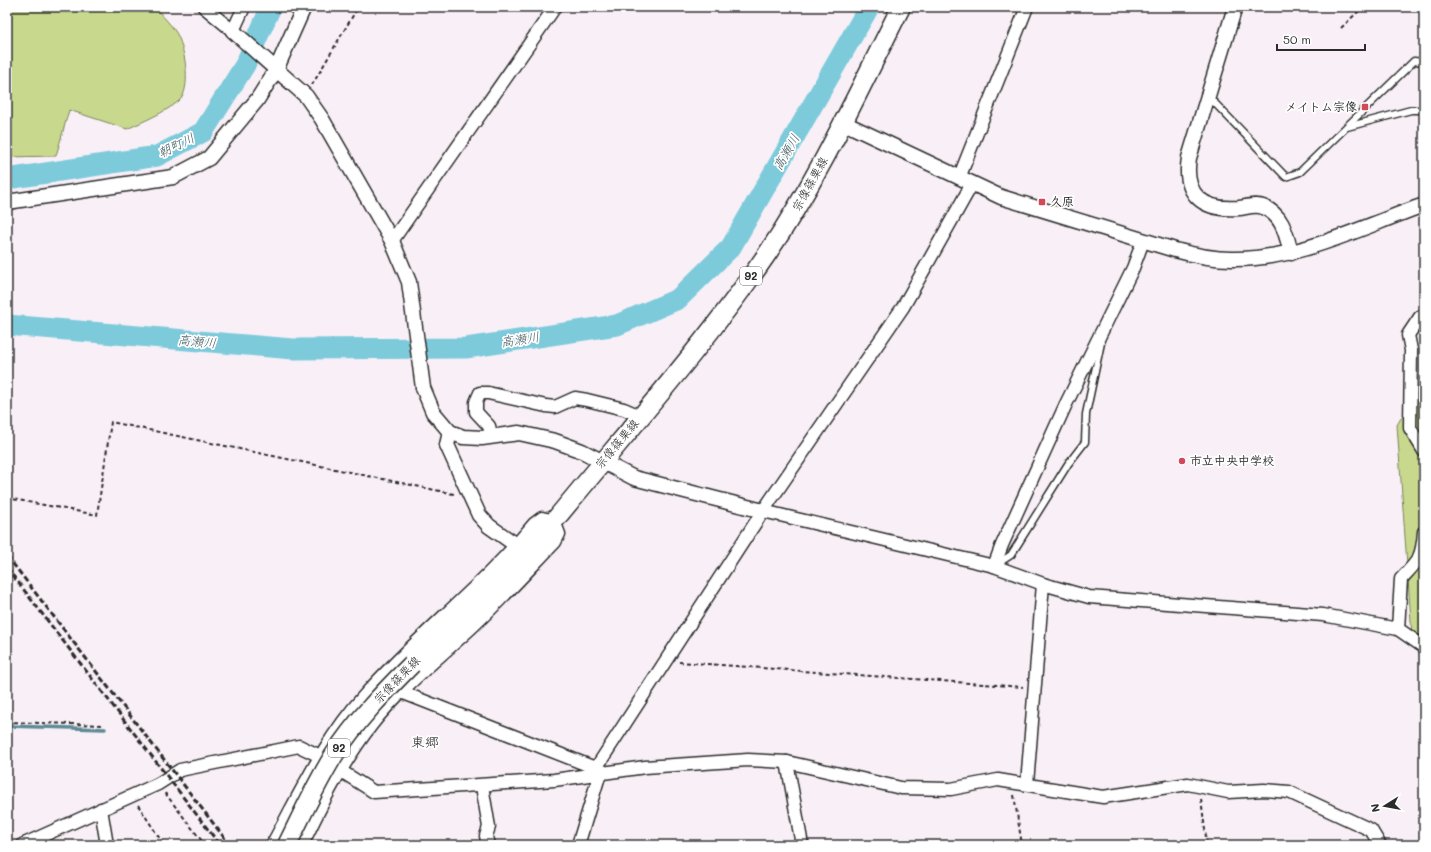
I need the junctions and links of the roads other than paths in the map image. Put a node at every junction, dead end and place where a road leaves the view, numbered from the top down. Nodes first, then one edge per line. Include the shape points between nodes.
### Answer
1 (204, 7) edge
2 (244, 7) edge
3 (304, 7) edge
4 (555, 7) edge
5 (901, 7) edge
6 (1027, 7) edge
7 (1235, 7) edge
8 (233, 31) junction
9 (1424, 62) edge
10 (273, 68) junction
11 (1208, 96) junction
12 (1424, 110) edge
13 (842, 122) junction
14 (1346, 127) junction
15 (966, 181) junction
16 (7, 202) edge
17 (1424, 205) edge
18 (392, 241) junction
19 (1144, 241) junction
20 (1291, 253) junction
21 (1424, 315) edge
22 (1104, 328) junction
23 (640, 416) junction
24 (450, 432) junction
25 (492, 437) junction
26 (1424, 451) edge
27 (602, 462) junction
28 (763, 511) junction
29 (554, 521) junction
30 (1424, 532) edge
31 (516, 545) junction
32 (994, 566) junction
33 (1043, 584) junction
34 (1398, 629) junction
35 (1424, 647) edge
36 (401, 692) junction
37 (320, 756) junction
38 (787, 762) junction
39 (341, 771) junction
40 (600, 771) junction
41 (1027, 784) junction
42 (482, 786) junction
43 (101, 809) junction
44 (22, 845) edge
45 (107, 845) edge
46 (272, 845) edge
47 (287, 845) edge
48 (302, 845) edge
49 (488, 845) edge
50 (578, 845) edge
51 (802, 845) edge
52 (1380, 845) edge

1 - 8 street
2 - 8 street
3 - 10 street
4 - 18 street
5 - 13 main road, 宗像篠栗線 / 92
6 - 15 street
7 - 11 street
8 - 10 street
9 - 14 lane via 1414,61
10 - 16 street via 258,100 209,158 174,177
10 - 18 street via 306,96 322,119
11 - 14 lane via 1286,177 1300,172
11 - 20 street via 1187,170 1194,193 1200,201 1217,208 1264,207 1283,225
12 - 14 lane via 1411,110
13 - 15 street
13 - 23 main road, 宗像篠栗線 / 92 via 792,215 767,254 730,305
15 - 19 street via 1001,197
15 - 28 street via 903,307
17 - 20 street
18 - 24 street via 409,282 423,388 433,412
19 - 20 street via 1202,257 1224,259 1261,258
19 - 22 street
21 - 26 street via 1408,335 1411,350 1410,428
22 - 32 street via 1066,404
22 - 32 lane via 1086,414 1085,442 1068,464 1011,555
23 - 25 street via 624,409 575,398 555,407 488,392 480,394 476,402 476,412 489,426
23 - 27 main road, 宗像篠栗線 / 92
24 - 25 street via 463,437
24 - 31 street via 448,444 479,515 489,526
25 - 27 street via 519,434 555,441
27 - 28 street via 634,478
27 - 29 main road, 宗像篠栗線 / 92
28 - 32 street
28 - 40 street via 666,660
29 - 31 street via 542,518
29 - 36 street via 559,534 555,542 475,624
29 - 47 main road, 宗像篠栗線 / 92, bridge via 509,572 382,695 334,754
30 - 34 street via 1422,553 1417,563 1401,579
31 - 37 street via 363,696
32 - 33 street
33 - 34 street via 1090,597 1322,615
33 - 41 street
34 - 35 street
36 - 39 street via 372,724
36 - 40 street
37 - 39 street
37 - 43 street via 299,746 180,770 158,784
37 - 46 street
38 - 40 street via 748,760
38 - 41 street via 901,788 952,789 998,780
38 - 51 street
39 - 42 street via 374,792
39 - 48 street
40 - 42 street via 554,780
40 - 50 street
41 - 52 street via 1103,797 1188,784 1228,792 1290,792 1371,830
42 - 49 street via 489,827 486,836
43 - 44 street
43 - 45 street

